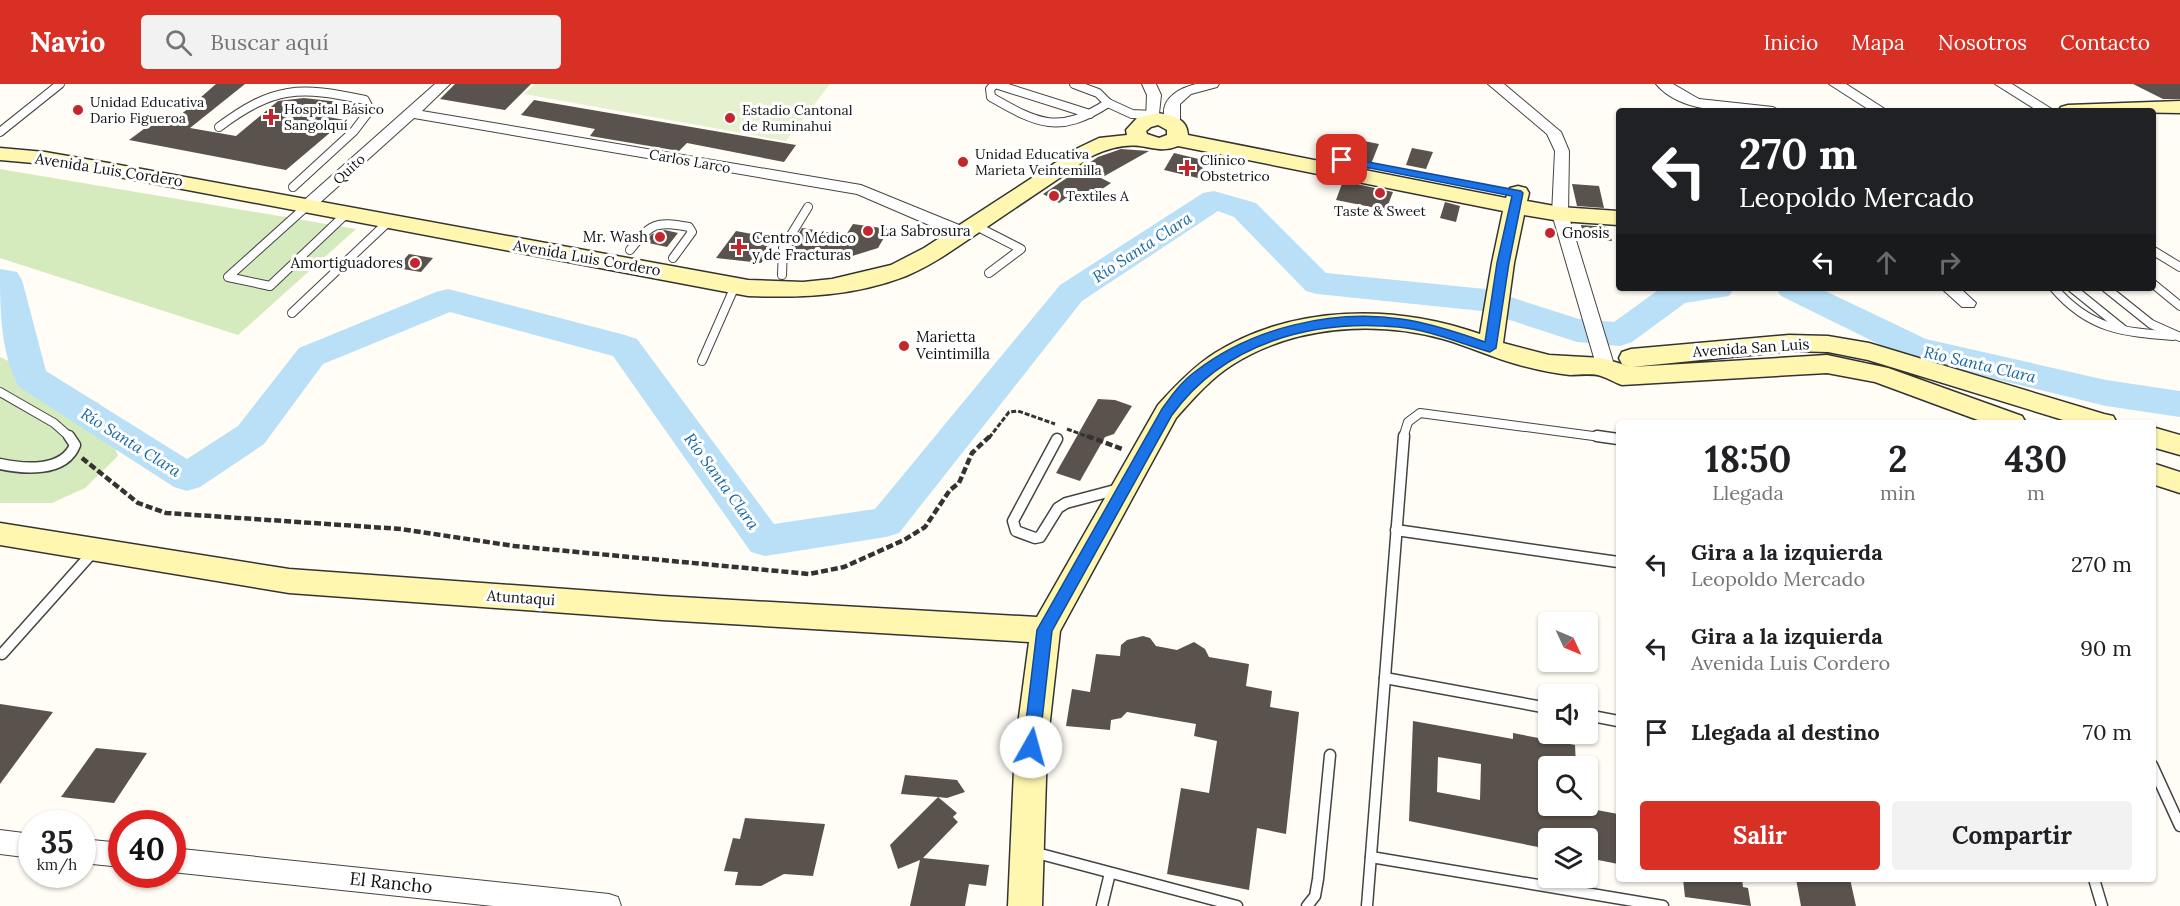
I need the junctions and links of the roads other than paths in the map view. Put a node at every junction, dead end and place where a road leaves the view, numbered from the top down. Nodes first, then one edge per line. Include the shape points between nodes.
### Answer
1 (60, 84) edge
2 (443, 84) edge
3 (995, 84) edge
4 (1074, 84) edge
5 (1149, 84) edge
6 (1212, 84) edge
7 (1663, 84) edge
8 (1836, 84) edge
9 (2002, 84) edge
10 (1503, 85) edge
11 (1108, 103) junction
12 (2180, 107) edge
13 (1744, 108) edge
14 (1876, 108) edge
15 (2043, 108) edge
16 (2152, 108) edge
17 (410, 113) junction
18 (1090, 114) junction
19 (2180, 117) edge
20 (2156, 118) edge
21 (219, 127) dead end
22 (1159, 127) junction
23 (0, 132) edge
24 (0, 140) edge
25 (0, 154) edge
26 (293, 187) junction
27 (315, 199) junction
28 (1516, 200) junction
29 (1616, 203) edge
30 (1560, 206) junction
31 (808, 207) dead end
32 (347, 213) junction
33 (1616, 218) edge
34 (388, 222) junction
35 (961, 227) junction
36 (630, 250) junction
37 (2156, 252) edge
38 (673, 258) junction
39 (2180, 267) edge
40 (989, 273) dead end
41 (782, 275) junction
42 (735, 286) junction
43 (2156, 286) edge
44 (1953, 291) edge
45 (2056, 291) edge
46 (2076, 291) edge
47 (2109, 291) edge
48 (1968, 303) dead end
49 (2180, 306) edge
50 (292, 313) dead end
51 (2125, 332) junction
52 (2177, 336) edge
53 (1490, 348) junction
54 (1603, 356) junction
55 (702, 361) dead end
56 (0, 392) edge
57 (2005, 420) edge
58 (2094, 420) edge
59 (2156, 438) edge
60 (1057, 439) dead end
61 (1616, 439) edge
62 (2180, 445) edge
63 (0, 464) edge
64 (2156, 474) edge
65 (2180, 483) edge
66 (1125, 488) junction
67 (1396, 530) junction
68 (0, 534) edge
69 (95, 549) junction
70 (1616, 562) edge
71 (1044, 630) junction
72 (2, 654) dead end
73 (1385, 678) junction
74 (1538, 706) edge
75 (1598, 717) edge
76 (1616, 721) edge
77 (1330, 755) dead end
78 (2156, 774) edge
79 (2180, 826) edge
80 (0, 842) edge
81 (18, 844) edge
82 (1028, 851) junction
83 (1371, 857) junction
84 (186, 861) edge
85 (1110, 873) junction
86 (2095, 882) edge
87 (609, 906) edge
88 (1025, 906) edge
89 (1102, 906) edge
90 (1237, 906) edge
91 (1307, 906) edge
92 (1367, 906) edge
93 (1663, 906) edge
94 (2102, 906) edge

1 - 23 lane
2 - 17 street, Quito
3 - 18 lane
3 - 18 lane via 990,90 991,97 1041,123 1070,122
4 - 11 lane via 1097,92
5 - 22 street
6 - 22 street via 1172,101
7 - 13 street via 1695,103
8 - 14 street
9 - 15 street
10 - 30 street via 1554,132 1563,151
11 - 18 lane
11 - 22 lane
12 - 16 main road
17 - 27 street, Quito
17 - 35 street, Carlos Larco via 861,190
19 - 20 main road
21 - 26 lane via 250,102 276,90 314,89 364,100 370,110 354,131
22 - 28 main road, Avenida Luis Cordero
22 - 35 main road, Avenida Luis Cordero via 1092,148
22 - 35 main road, Avenida Luis Cordero via 1120,126 1098,133
24 - 26 main road, Avenida Luis Cordero via 149,160
25 - 27 main road, Avenida Luis Cordero
26 - 27 main road, Avenida Luis Cordero
27 - 32 main road, Avenida Luis Cordero
27 - 32 lane via 228,277 270,286
27 - 36 main road, Avenida Luis Cordero
28 - 30 main road, Avenida Luis Cordero
28 - 53 main road
29 - 30 main road, Avenida Luis Cordero
30 - 33 main road, Avenida Luis Cordero
30 - 54 street
31 - 41 lane via 783,248
32 - 34 main road, Avenida Luis Cordero
34 - 42 main road, Avenida Luis Cordero
34 - 50 lane
35 - 40 lane via 1021,249
35 - 41 main road, Avenida Luis Cordero via 874,264 833,273
35 - 42 main road, Avenida Luis Cordero via 900,270 860,282 803,290
36 - 38 main road, Avenida Luis Cordero
36 - 38 lane via 655,223 689,227 692,232
37 - 39 lane
38 - 41 main road, Avenida Luis Cordero
42 - 55 lane
43 - 49 lane
44 - 48 street
45 - 51 lane via 2089,319
46 - 51 lane
47 - 52 lane via 2129,308
51 - 52 lane
53 - 54 main road, Avenida San Luis via 1567,366
53 - 66 main road, Avenida San Luis via 1444,332 1399,323 1346,321 1296,328 1240,348 1181,392
54 - 57 main road, Avenida San Luis via 1622,376 1799,364 1855,368
54 - 58 main road, Avenida San Luis via 1619,359 1789,343 1828,344 1869,352
56 - 63 lane via 59,426 74,441 73,451 38,469
59 - 62 main road
60 - 66 lane via 1013,521 1016,531 1040,537 1058,508 1066,503
61 - 67 lane via 1420,413 1408,422 1403,438
64 - 65 main road
66 - 71 main road, Avenida San Luis
67 - 70 lane
67 - 73 lane
68 - 69 main road, Atuntaqui
69 - 71 main road, Atuntaqui via 289,581
69 - 72 lane
71 - 82 main road via 1031,747
73 - 74 lane
73 - 83 lane
75 - 76 lane
77 - 91 lane via 1318,879 1315,896
78 - 79 lane
80 - 81 street
82 - 85 lane
82 - 88 main road
83 - 92 lane
83 - 93 lane
84 - 87 street, El Rancho
85 - 89 lane
85 - 90 lane
86 - 94 lane

